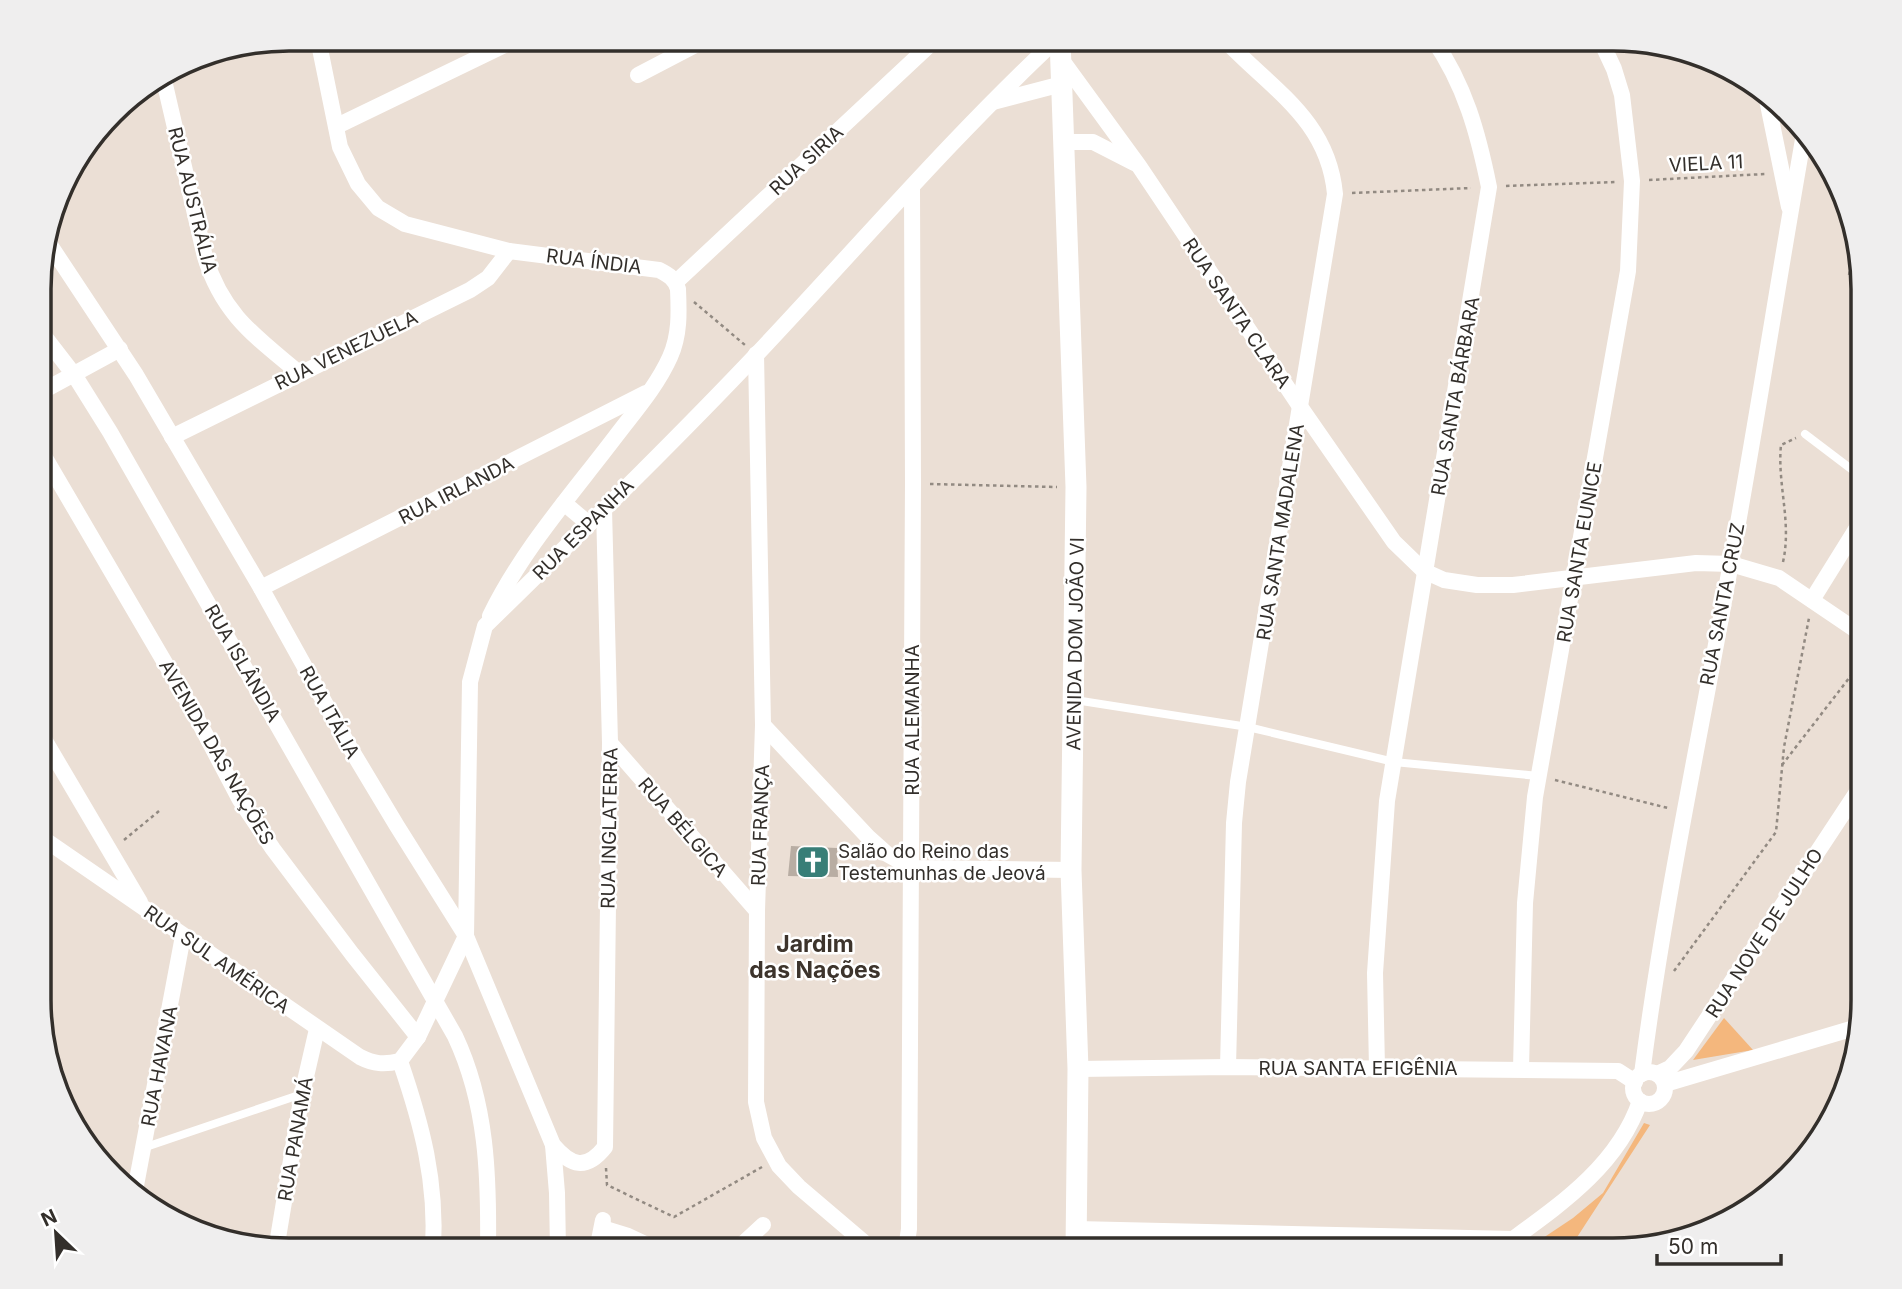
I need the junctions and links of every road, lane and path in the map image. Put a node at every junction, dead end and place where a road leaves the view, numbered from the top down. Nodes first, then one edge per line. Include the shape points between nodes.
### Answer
1 (321, 51) edge
2 (492, 51) edge
3 (684, 51) edge
4 (923, 51) edge
5 (1054, 51) edge
6 (1060, 51) edge
7 (1063, 51) edge
8 (1237, 51) edge
9 (1440, 51) edge
10 (1606, 51) edge
11 (638, 75) dead end
12 (1062, 84) junction
13 (165, 85) edge
14 (993, 102) junction
15 (1768, 109) edge
16 (1098, 111) junction
17 (337, 127) junction
18 (1063, 142) junction
19 (1093, 142) junction
20 (1802, 144) edge
21 (1139, 166) junction
22 (1780, 173) junction
23 (1632, 181) junction
24 (912, 187) junction
25 (1790, 214) junction
26 (54, 251) edge
27 (509, 251) junction
28 (1850, 268) edge
29 (1849, 275) dead end
30 (677, 285) junction
31 (51, 345) edge
32 (120, 349) junction
33 (756, 354) junction
34 (299, 373) junction
35 (75, 376) junction
36 (51, 388) edge
37 (651, 391) junction
38 (1301, 408) junction
39 (1805, 434) joint
40 (172, 436) junction
41 (51, 468) edge
42 (1851, 469) edge
43 (913, 483) junction
44 (1076, 487) junction
45 (564, 502) junction
46 (604, 509) junction
47 (589, 524) junction
48 (1851, 537) edge
49 (1731, 564) junction
50 (1424, 571) junction
51 (1575, 578) junction
52 (1779, 578) junction
53 (261, 588) junction
54 (1812, 600) junction
55 (485, 626) junction
56 (1851, 627) edge
57 (1851, 676) edge
58 (1074, 700) junction
59 (764, 725) junction
60 (1248, 727) junction
61 (610, 743) junction
62 (51, 751) edge
63 (1394, 762) junction
64 (1782, 766) junction
65 (1538, 776) junction
66 (1851, 801) edge
67 (159, 811) dead end
68 (1683, 812) junction
69 (51, 849) edge
70 (110, 852) junction
71 (912, 868) junction
72 (1072, 870) junction
73 (143, 908) junction
74 (757, 911) junction
75 (183, 936) junction
76 (466, 936) junction
77 (1674, 970) dead end
78 (436, 1000) junction
79 (317, 1029) junction
80 (1849, 1029) edge
81 (418, 1037) junction
82 (400, 1061) junction
83 (1228, 1067) junction
84 (1377, 1068) junction
85 (1078, 1069) junction
86 (1521, 1069) junction
87 (1650, 1079) junction
88 (302, 1094) junction
89 (1640, 1101) junction
90 (553, 1145) junction
91 (604, 1147) junction
92 (143, 1148) junction
93 (776, 1160) junction
94 (136, 1183) edge
95 (763, 1225) dead end
96 (278, 1238) edge
97 (432, 1238) edge
98 (488, 1238) edge
99 (558, 1238) edge
100 (599, 1238) edge
101 (632, 1238) edge
102 (749, 1238) edge
103 (859, 1238) edge
104 (908, 1238) edge
105 (1076, 1238) edge
106 (1526, 1238) edge

1 - 17 street, RUA ÍNDIA
2 - 17 street
3 - 11 street
4 - 30 street, RUA SIRIA
5 - 14 street, RUA ESPANHA
6 - 12 street, AVENIDA DOM JOÃO VI
7 - 16 street, RUA SANTA CLARA
8 - 38 street, RUA SANTA MADALENA via 1297,108 1312,127 1333,171 1335,194
9 - 50 street, RUA SANTA BÁRBARA via 1479,136 1489,187
10 - 23 street, RUA SANTA EUNICE via 1622,95
12 - 14 street
12 - 18 street, AVENIDA DOM JOÃO VI
13 - 34 street, RUA AUSTRÁLIA via 212,281 249,331
14 - 24 street, RUA ESPANHA
15 - 22 street
16 - 19 street
16 - 21 street, RUA SANTA CLARA
17 - 27 street, RUA ÍNDIA via 340,147 358,184 378,208 405,224
18 - 19 street, RUA SANTA CLARA
18 - 44 street, AVENIDA DOM JOÃO VI
19 - 21 street, RUA SANTA CLARA
20 - 25 street, RUA SANTA CRUZ
21 - 38 street, RUA SANTA CLARA
22 - 23 path, VIELA 11
22 - 25 street
23 - 51 street, RUA SANTA EUNICE via 1628,271
24 - 33 street, RUA ESPANHA
24 - 43 street, RUA ALEMANHA
25 - 49 street, RUA SANTA CRUZ
26 - 32 street, RUA ITÁLIA
27 - 30 street, RUA ÍNDIA via 650,268 668,274
27 - 34 street, RUA VENEZUELA via 488,278 470,290
28 - 29 path
30 - 33 path
30 - 37 street via 678,334
31 - 35 street, RUA ISLÂNDIA
32 - 35 street
32 - 40 street, RUA ITÁLIA
33 - 46 street, RUA ESPANHA
33 - 59 street, RUA FRANÇA
34 - 40 street, RUA VENEZUELA
35 - 36 street
35 - 78 street, RUA ISLÂNDIA
37 - 45 street
37 - 53 street, RUA IRLANDA
38 - 50 street, RUA SANTA CLARA via 1394,542
38 - 60 street, RUA SANTA MADALENA
39 - 42 lane
39 - 52 path via 1781,445 1786,526
40 - 53 street, RUA ITÁLIA
41 - 81 street, AVENIDA DAS NAÇÕES via 240,800
43 - 44 path
43 - 71 street, RUA ALEMANHA
44 - 58 street, AVENIDA DOM JOÃO VI
45 - 47 street
45 - 55 street via 515,571
46 - 47 street, RUA ESPANHA
46 - 61 street, RUA INGLATERRA
47 - 55 street, RUA ESPANHA
48 - 54 street
49 - 51 street, RUA SANTA CLARA via 1696,563
49 - 52 street, RUA SANTA CLARA
49 - 68 street, RUA SANTA CRUZ
50 - 51 street, RUA SANTA CLARA via 1444,580 1477,585
50 - 63 street, RUA SANTA BÁRBARA
51 - 65 street, RUA SANTA EUNICE
52 - 54 street, RUA SANTA CLARA
53 - 76 street, RUA ITÁLIA via 358,762
54 - 56 street, RUA SANTA CLARA
54 - 64 path
55 - 76 street via 470,682
57 - 64 path
58 - 60 lane
58 - 72 street, AVENIDA DOM JOÃO VI
59 - 71 street via 868,837
59 - 74 street, RUA FRANÇA
60 - 63 lane
60 - 83 street, RUA SANTA MADALENA via 1234,823
61 - 74 street, RUA BÉLGICA
61 - 91 street, RUA INGLATERRA
62 - 70 street
63 - 65 lane
63 - 84 street, RUA SANTA BÁRBARA via 1383,835 1375,973
64 - 77 path via 1776,832
65 - 68 path
65 - 86 street, RUA SANTA EUNICE via 1525,903
66 - 87 street, RUA NOVE DE JULHO via 1686,1051 1670,1068
67 - 70 path
68 - 87 street, RUA SANTA CRUZ via 1651,1002
69 - 73 street, RUA SUL AMÉRICA
70 - 73 street
71 - 72 street
71 - 104 street, RUA ALEMANHA
72 - 85 street, AVENIDA DOM JOÃO VI
73 - 75 street, RUA SUL AMÉRICA
74 - 93 street, RUA FRANÇA via 756,1102 764,1138
75 - 79 street, RUA SUL AMÉRICA
75 - 92 street, RUA HAVANA
76 - 78 street
76 - 90 street, RUA ITÁLIA
78 - 81 street
78 - 98 street, RUA ISLÂNDIA via 466,1059 479,1103 487,1168
79 - 82 street, RUA SUL AMÉRICA via 372,1063
79 - 88 street, RUA PANAMÁ
80 - 87 street
81 - 82 street
82 - 97 street via 429,1161
83 - 84 street, RUA SANTA EFIGÊNIA
83 - 85 street, RUA SANTA EFIGÊNIA
84 - 86 street, RUA SANTA EFIGÊNIA
85 - 105 street, AVENIDA DOM JOÃO VI
86 - 87 street, RUA SANTA EFIGÊNIA via 1618,1071
87 - 89 street via 1634,1092
87 - 89 street, RUA NOVE DE JULHO via 1665,1094 1659,1102
88 - 92 lane
88 - 96 street, RUA PANAMÁ
89 - 106 street via 1621,1139 1588,1180
90 - 91 street via 571,1162 582,1163 592,1161
90 - 99 street, RUA ITÁLIA
91 - 93 path via 607,1185 674,1217
92 - 94 street, RUA HAVANA
93 - 103 street, RUA FRANÇA
95 - 102 street
100 - 101 street via 602,1224

